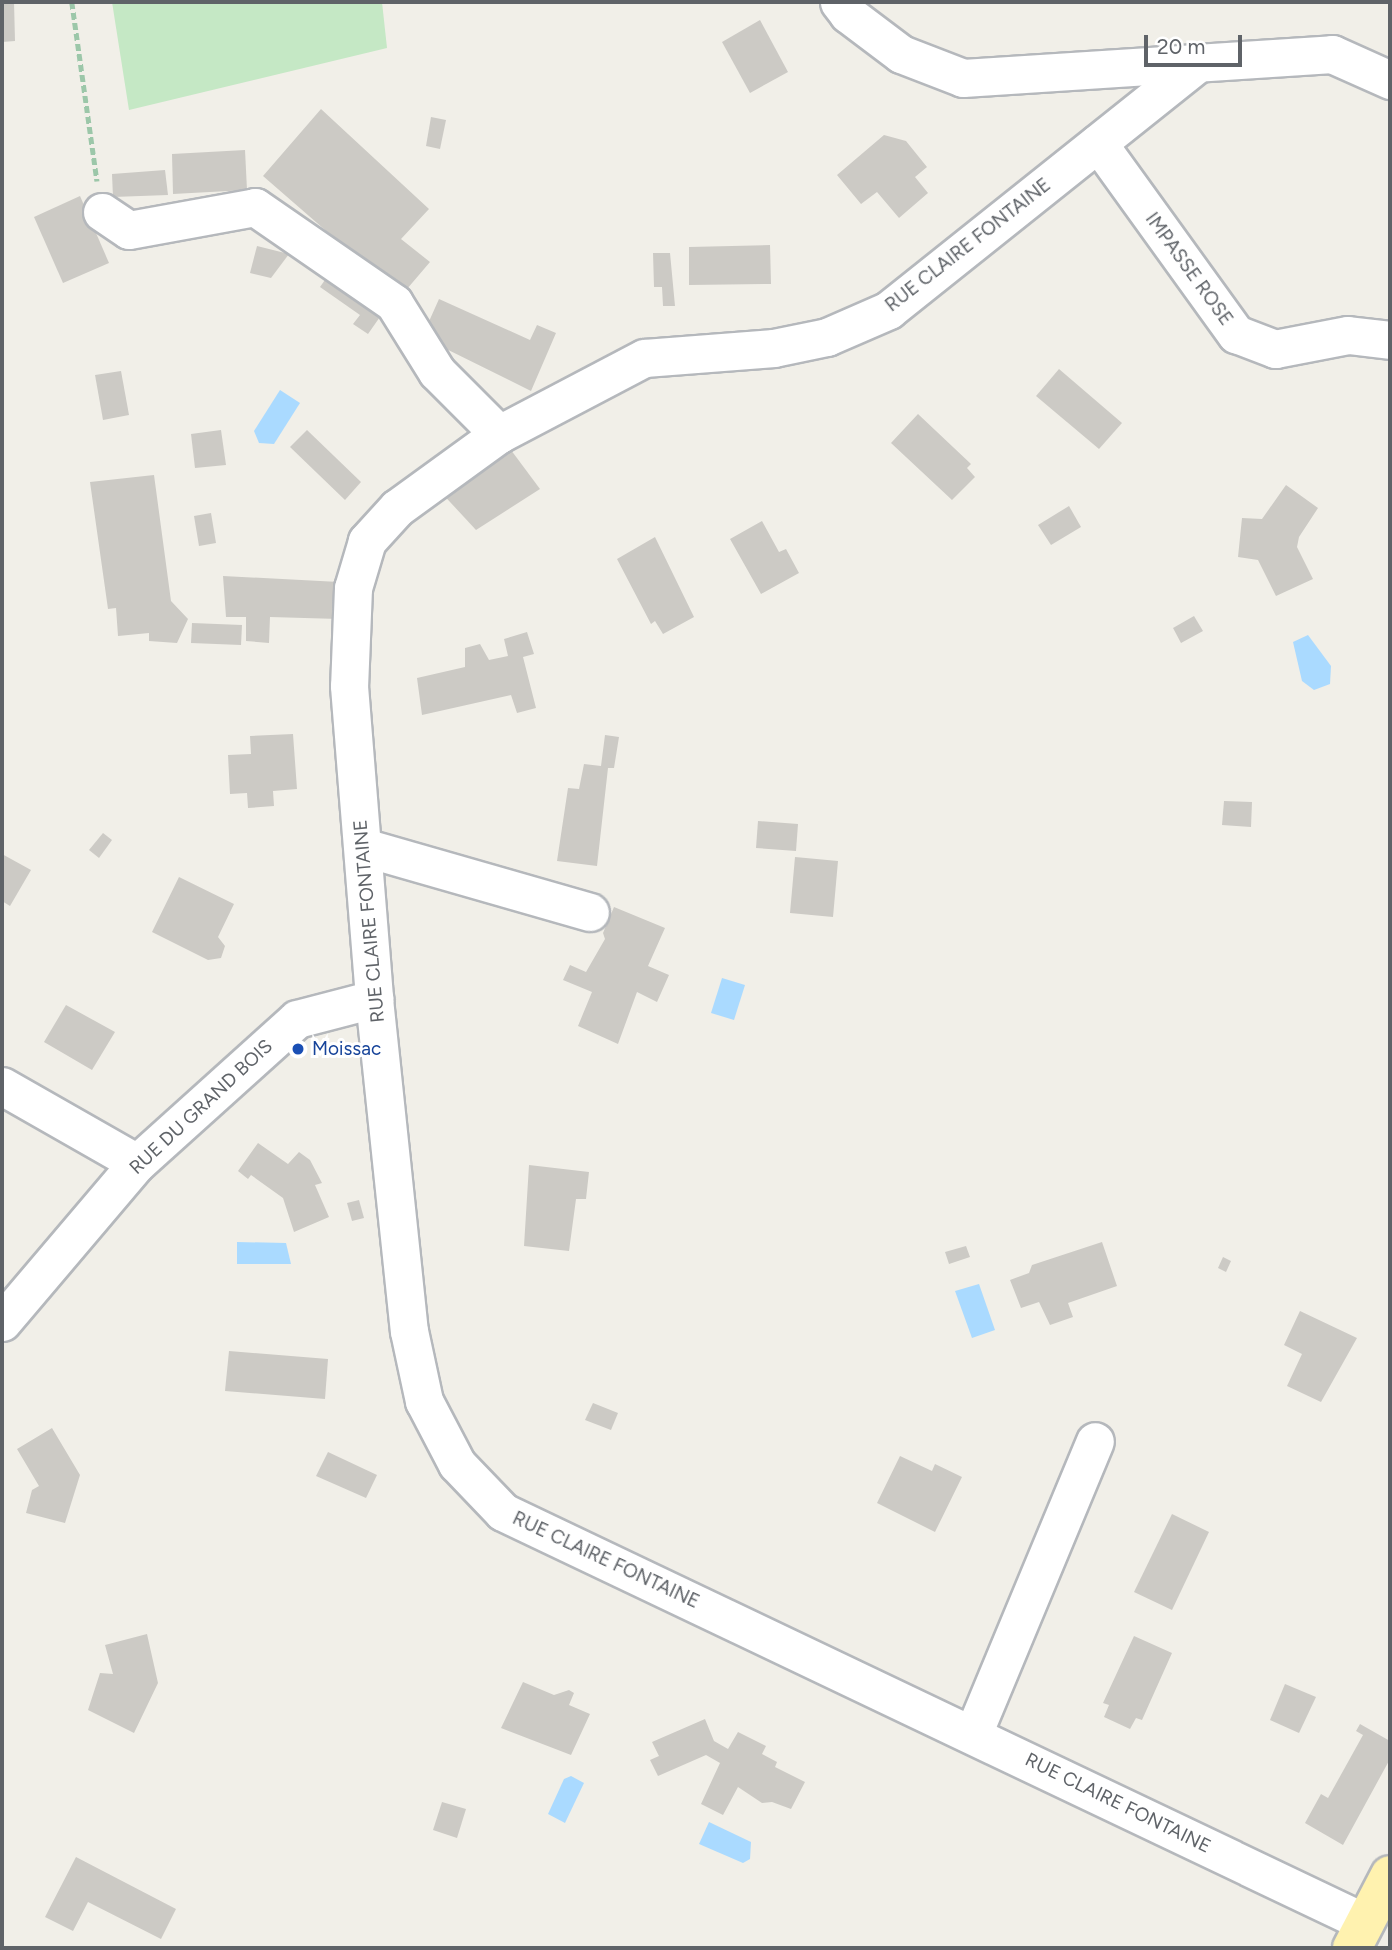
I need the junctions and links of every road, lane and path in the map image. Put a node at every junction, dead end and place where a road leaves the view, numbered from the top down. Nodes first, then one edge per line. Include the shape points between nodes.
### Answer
1 (72, 2) edge
2 (839, 2) edge
3 (1198, 63) junction
4 (1390, 80) edge
5 (1098, 143) junction
6 (102, 212) joint
7 (1390, 340) edge
8 (499, 434) junction
9 (363, 846) junction
10 (590, 912) dead end
11 (374, 999) junction
12 (2, 1086) edge
13 (137, 1163) junction
14 (2, 1322) edge
15 (1095, 1441) dead end
16 (973, 1734) junction
17 (1375, 1908) edge

1 - 6 path
2 - 3 street via 901,54 963,78
3 - 4 street via 1332,54
3 - 5 street, RUE CLAIRE FONTAINE
5 - 7 street, IMPASSE ROSE via 1236,334 1275,349 1348,335
5 - 8 street, RUE CLAIRE FONTAINE via 888,310 827,337 774,348 644,358
6 - 8 street via 129,230 255,207 394,303 437,372
8 - 9 street, RUE CLAIRE FONTAINE via 397,508 367,541 353,588 349,686
9 - 10 street
9 - 11 street, RUE CLAIRE FONTAINE
11 - 13 street, RUE DU GRAND BOIS via 297,1019
11 - 16 street, RUE CLAIRE FONTAINE via 409,1331 424,1401 457,1464 503,1512
12 - 13 street
13 - 14 street, RUE DU GRAND BOIS
15 - 16 street
16 - 17 street, RUE CLAIRE FONTAINE

